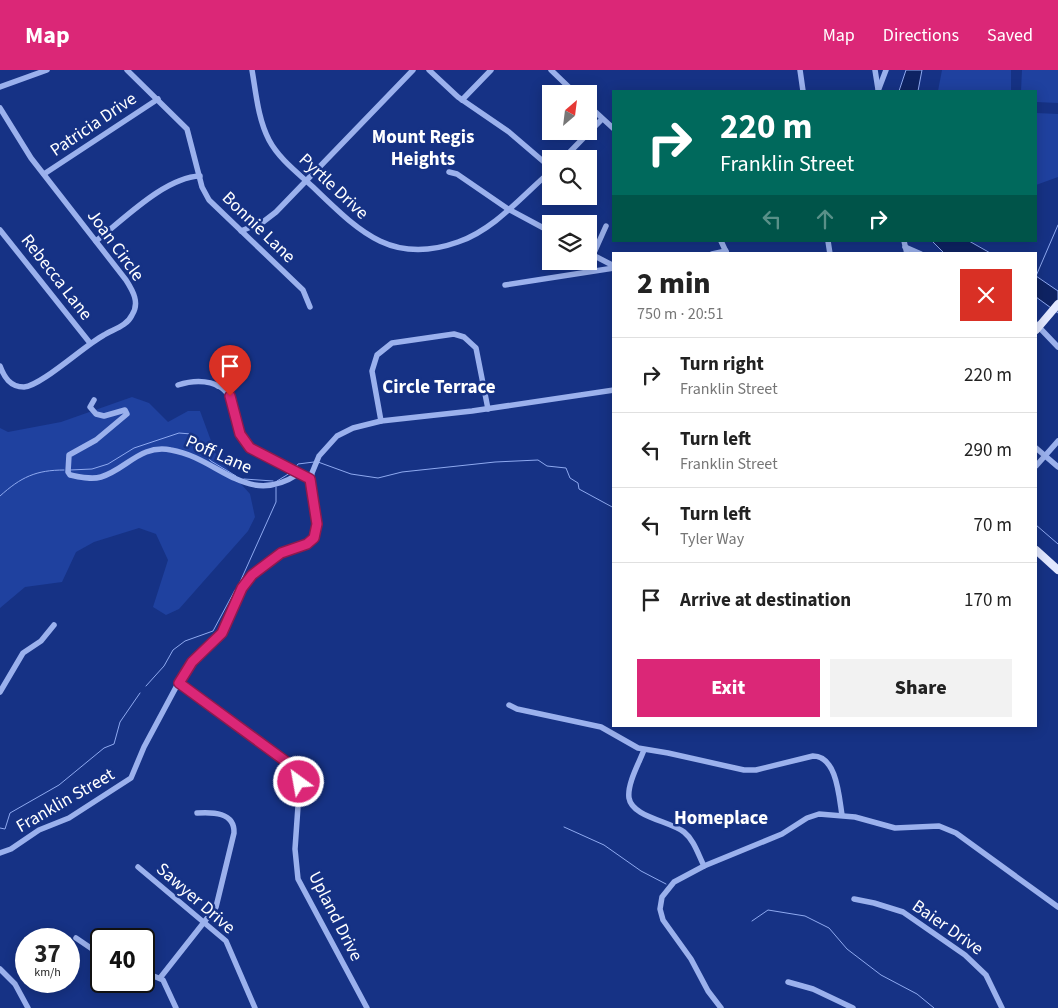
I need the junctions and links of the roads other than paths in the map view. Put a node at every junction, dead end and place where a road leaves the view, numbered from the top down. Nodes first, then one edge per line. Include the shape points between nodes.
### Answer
1 (47, 70) edge
2 (127, 70) edge
3 (252, 70) edge
4 (413, 70) edge
5 (429, 70) edge
6 (491, 70) edge
7 (551, 70) edge
8 (800, 70) edge
9 (875, 70) edge
10 (886, 70) edge
11 (567, 85) edge
12 (0, 87) edge
13 (803, 90) edge
14 (878, 90) edge
15 (878, 90) edge
16 (158, 99) junction
17 (462, 100) junction
18 (0, 108) edge
19 (598, 115) edge
20 (602, 119) junction
21 (612, 127) edge
22 (573, 150) edge
23 (542, 161) edge
24 (449, 172) dead end
25 (44, 174) junction
26 (200, 176) junction
27 (542, 177) edge
28 (306, 181) junction
29 (508, 209) junction
30 (606, 226) dead end
31 (542, 227) edge
32 (0, 230) edge
33 (241, 231) junction
34 (96, 241) junction
35 (597, 243) edge
36 (905, 244) edge
37 (917, 252) edge
38 (597, 257) edge
39 (612, 266) edge
40 (612, 267) edge
41 (505, 284) dead end
42 (1058, 304) edge
43 (310, 307) dead end
44 (1037, 327) edge
45 (90, 343) junction
46 (1058, 348) edge
47 (0, 366) edge
48 (230, 366) dead end
49 (178, 385) dead end
50 (218, 386) junction
51 (612, 390) edge
52 (94, 400) dead end
53 (488, 409) junction
54 (381, 421) junction
55 (1058, 440) edge
56 (1037, 449) edge
57 (1045, 456) junction
58 (1037, 465) edge
59 (1058, 468) edge
60 (297, 473) junction
61 (310, 479) junction
62 (1037, 551) edge
63 (1058, 570) edge
64 (54, 625) dead end
65 (179, 683) junction
66 (0, 692) edge
67 (509, 705) dead end
68 (644, 750) junction
69 (197, 814) dead end
70 (842, 815) junction
71 (0, 853) edge
72 (704, 866) junction
73 (138, 867) dead end
74 (854, 900) dead end
75 (1058, 907) edge
76 (205, 922) junction
77 (0, 969) edge
78 (155, 976) edge
79 (160, 978) junction
80 (788, 982) dead end
81 (28, 1008) edge
82 (176, 1008) edge
83 (255, 1008) edge
84 (367, 1008) edge
85 (721, 1008) edge
86 (853, 1008) edge
87 (1002, 1008) edge

1 - 12 street
2 - 16 street, Bonnie Lane
3 - 28 street, Pyrtle Drive via 268,138 278,154
4 - 28 street
5 - 17 street
6 - 17 street
7 - 11 street
8 - 13 street
9 - 14 street
10 - 15 street
16 - 25 street, Patricia Drive
16 - 26 street, Bonnie Lane via 188,130
17 - 23 street via 509,132
18 - 25 street, Joan Circle
19 - 20 street
20 - 21 street
20 - 22 street
24 - 29 street via 457,174
25 - 34 street, Joan Circle
26 - 33 street, Bonnie Lane via 209,200
26 - 34 street via 171,183
27 - 29 street, Pyrtle Drive
28 - 29 street, Pyrtle Drive via 361,232 399,248 426,250 459,242 477,233
28 - 33 street via 270,217
29 - 31 street
30 - 35 street
32 - 45 street, Rebecca Lane
33 - 43 street, Bonnie Lane via 303,290
34 - 45 street, Joan Circle via 131,287 136,307 125,324
36 - 37 street
38 - 39 street
40 - 41 street
42 - 44 main road
44 - 46 street
45 - 47 street, Joan Circle via 28,386 8,382
48 - 50 street
49 - 50 street via 198,380
50 - 60 street via 230,396 240,434 250,448
51 - 53 street, Franklin Street
52 - 60 street, Poff Lane via 90,407 96,414 104,416 125,410 127,414 96,440 69,455 70,475 100,477 139,454 162,449 192,457 245,484 274,486
53 - 54 street, Franklin Street
53 - 54 street via 476,348 469,340 454,334 392,343 377,355 372,371
54 - 61 street, Franklin Street via 344,432 332,440 314,464
55 - 57 street
56 - 57 street
57 - 58 street
57 - 59 street
60 - 61 street
61 - 65 street, Franklin Street via 317,524 314,538 307,544 281,553 252,575 242,588 222,633 192,662
62 - 63 main road
64 - 66 street via 41,641 23,653
65 - 71 street, Franklin Street via 127,782 70,818 43,828
65 - 84 street, Upland Drive via 294,771 299,792 295,849 298,879
67 - 68 street via 601,727
68 - 70 street via 749,770 821,756 830,765
68 - 72 street via 629,794 630,803 640,812 687,835
69 - 76 street via 219,813 228,818 234,830 218,901
70 - 72 street via 813,815 782,834
70 - 75 street via 892,828 934,825 950,829
72 - 85 street via 668,887 660,909 666,926
73 - 76 street, Sawyer Drive
74 - 87 street, Baier Drive via 903,912 965,955 986,975
76 - 79 street
76 - 83 street, Sawyer Drive via 230,949
77 - 81 street via 15,984
78 - 79 street
79 - 82 street
80 - 86 street via 813,989

